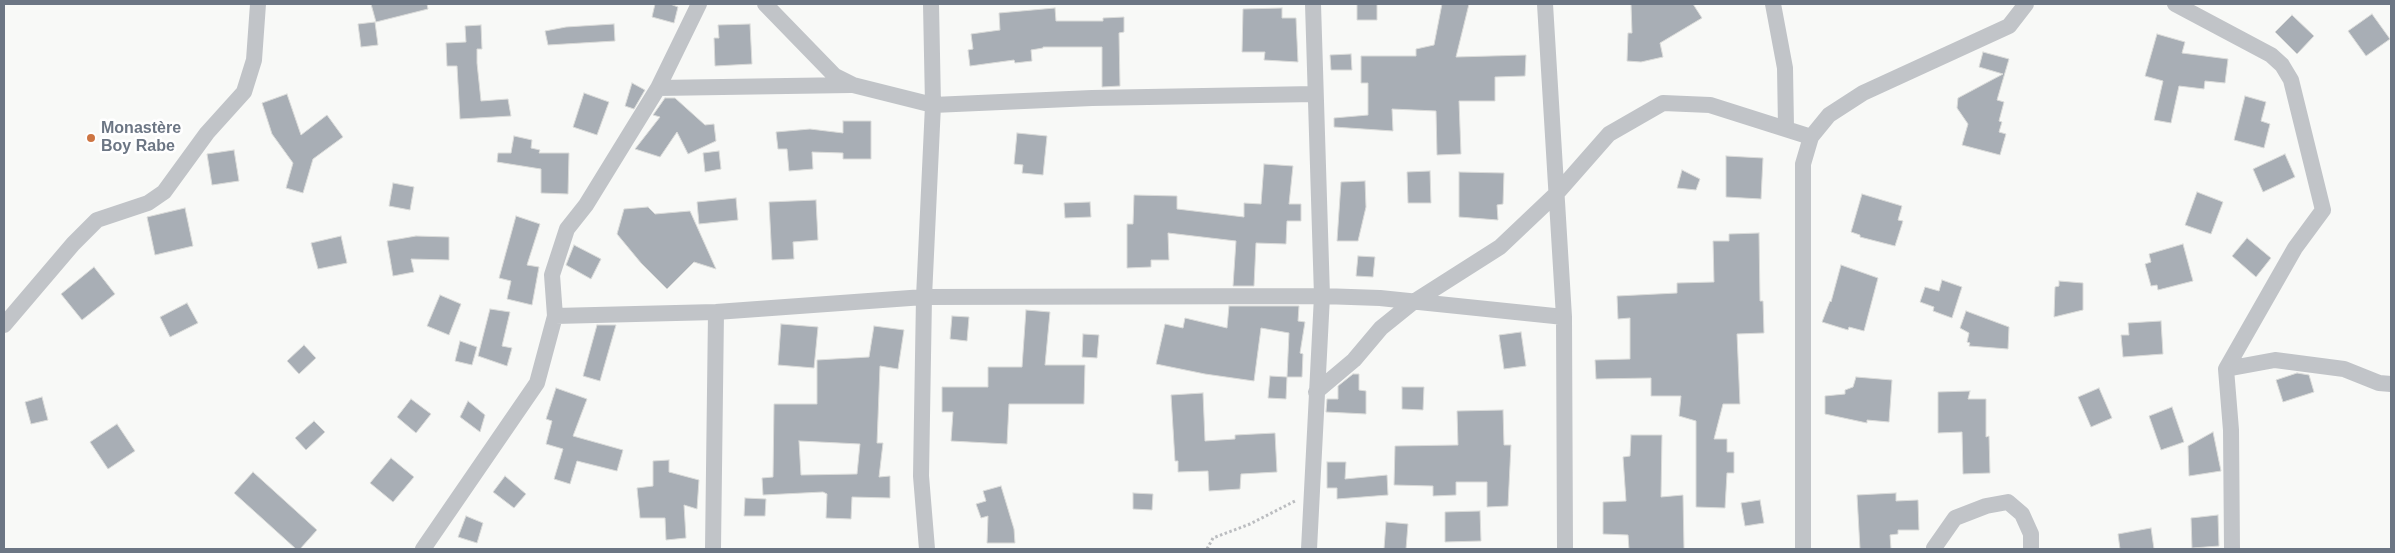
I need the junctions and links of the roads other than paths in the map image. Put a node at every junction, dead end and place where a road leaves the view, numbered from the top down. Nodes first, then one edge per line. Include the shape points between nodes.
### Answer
1 (258, 4) edge
2 (699, 4) edge
3 (765, 4) edge
4 (931, 4) edge
5 (1313, 4) edge
6 (1545, 4) edge
7 (1773, 4) edge
8 (2026, 4) edge
9 (2175, 4) edge
10 (853, 85) junction
11 (658, 88) junction
12 (1316, 94) junction
13 (934, 105) junction
14 (1786, 127) junction
15 (1811, 137) junction
16 (1558, 192) junction
17 (1322, 296) junction
18 (924, 297) junction
19 (1412, 303) junction
20 (716, 312) junction
21 (555, 316) junction
22 (1564, 316) junction
23 (4, 325) edge
24 (2226, 369) junction
25 (2391, 384) edge
26 (1316, 392) junction
27 (1934, 548) edge
28 (423, 549) edge
29 (713, 549) edge
30 (927, 549) edge
31 (1309, 549) edge
32 (1565, 549) edge
33 (1803, 549) edge
34 (2031, 549) edge
35 (2232, 549) edge

1 - 23 street via 254,60 244,92 207,133 164,192 148,203 97,220
2 - 11 street
3 - 10 street via 836,76
4 - 13 street
5 - 12 street
6 - 16 street
7 - 14 street via 1785,68
8 - 15 street via 2009,26 1863,93 1829,115
9 - 24 street via 2272,55 2282,65 2291,80 2324,210 2295,248
10 - 11 street
10 - 13 street
11 - 21 street via 568,228 552,275
12 - 13 street
12 - 17 street
13 - 18 street
14 - 15 street
14 - 16 street via 1710,105 1663,103 1609,134
15 - 33 street via 1803,164
16 - 19 street via 1500,247
16 - 22 street
17 - 18 street
17 - 19 street via 1380,298
17 - 26 street
18 - 20 street
18 - 30 street via 921,476
19 - 22 street
19 - 26 street via 1381,328 1354,360
20 - 21 street
20 - 29 street
21 - 28 street via 537,383
22 - 32 street
24 - 25 street via 2275,360 2344,369
24 - 35 street via 2231,430
26 - 31 street
27 - 34 street via 1956,518 1986,506 2008,502 2022,514 2031,534

